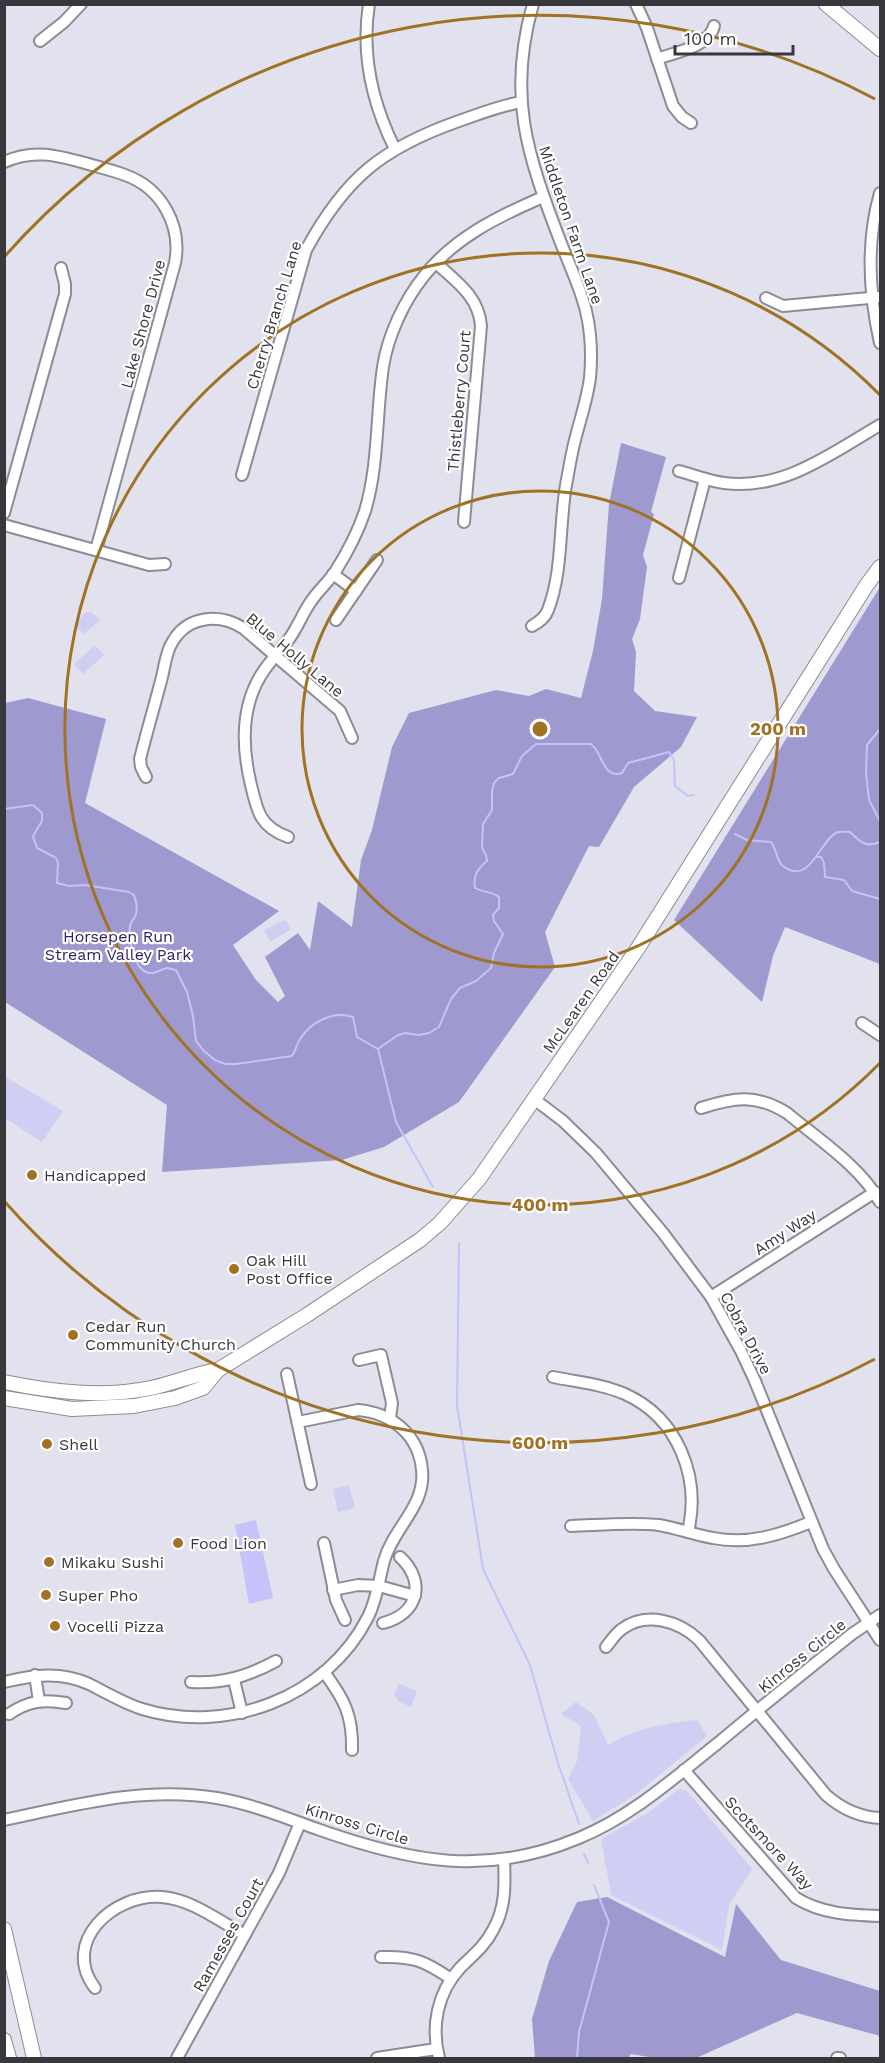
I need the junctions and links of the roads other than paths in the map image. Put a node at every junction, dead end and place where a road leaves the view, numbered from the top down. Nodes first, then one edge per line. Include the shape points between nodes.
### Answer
1 (81, 4) edge
2 (369, 4) edge
3 (533, 4) edge
4 (636, 4) edge
5 (826, 4) edge
6 (714, 26) dead end
7 (39, 41) dead end
8 (880, 49) edge
9 (657, 59) junction
10 (520, 102) junction
11 (691, 123) dead end
12 (395, 148) junction
13 (4, 162) edge
14 (880, 194) edge
15 (543, 197) junction
16 (436, 263) junction
17 (61, 268) dead end
18 (876, 297) edge
19 (766, 298) dead end
20 (880, 343) edge
21 (880, 425) edge
22 (679, 471) dead end
23 (242, 475) dead end
24 (705, 479) junction
25 (4, 513) edge
26 (464, 522) dead end
27 (4, 525) edge
28 (96, 550) junction
29 (377, 560) dead end
30 (165, 564) dead end
31 (880, 567) edge
32 (333, 574) junction
33 (679, 578) dead end
34 (356, 591) junction
35 (336, 620) dead end
36 (532, 626) dead end
37 (276, 656) junction
38 (352, 738) dead end
39 (146, 777) dead end
40 (288, 837) dead end
41 (862, 1023) dead end
42 (880, 1035) edge
43 (534, 1099) junction
44 (701, 1108) dead end
45 (878, 1197) edge
46 (711, 1297) junction
47 (359, 1360) dead end
48 (218, 1370) junction
49 (287, 1374) dead end
50 (553, 1377) dead end
51 (4, 1382) edge
52 (4, 1398) edge
53 (390, 1419) junction
54 (298, 1422) junction
55 (311, 1485) dead end
56 (812, 1522) junction
57 (571, 1526) dead end
58 (688, 1532) junction
59 (324, 1544) dead end
60 (400, 1557) dead end
61 (379, 1586) junction
62 (333, 1590) junction
63 (416, 1596) junction
64 (880, 1615) edge
65 (345, 1620) dead end
66 (868, 1622) junction
67 (383, 1623) dead end
68 (880, 1640) edge
69 (606, 1647) dead end
70 (276, 1661) dead end
71 (324, 1672) junction
72 (35, 1676) junction
73 (234, 1680) junction
74 (4, 1682) edge
75 (191, 1682) dead end
76 (39, 1701) junction
77 (66, 1703) dead end
78 (757, 1711) junction
79 (242, 1713) junction
80 (9, 1714) dead end
81 (352, 1750) dead end
82 (684, 1770) junction
83 (880, 1818) edge
84 (4, 1821) edge
85 (300, 1823) junction
86 (504, 1859) junction
87 (880, 1916) edge
88 (4, 1929) edge
89 (245, 1935) junction
90 (381, 1957) dead end
91 (451, 1979) junction
92 (95, 1988) dead end
93 (4, 2040) edge
94 (438, 2054) edge
95 (9, 2058) edge
96 (34, 2058) edge
97 (177, 2058) edge
98 (377, 2058) edge

1 - 7 street
2 - 12 street via 366,49 370,81 376,106
3 - 10 street, Middleton Farm Lane
4 - 9 street
5 - 8 main road
6 - 9 street via 704,41
9 - 11 street via 673,106
10 - 12 street, Cherry Branch Lane via 426,133
10 - 15 street, Middleton Farm Lane
12 - 23 street, Cherry Branch Lane via 368,167 341,194 306,250
13 - 28 street, Lake Shore Drive via 26,154 46,154 126,175 158,197 175,232 175,263
14 - 18 street via 872,239 871,279
15 - 16 street via 471,233
15 - 36 street, Middleton Farm Lane via 586,310 591,349 590,379 566,488 555,583 547,613
16 - 26 street, Thistleberry Court via 475,300 480,313
16 - 32 street via 402,310 391,338 383,365 370,490 350,545
17 - 25 street via 65,294
18 - 19 street via 783,306
18 - 20 street
21 - 24 street via 809,467 777,479 743,484
22 - 24 street
24 - 33 street
27 - 28 street
28 - 30 street via 149,565
29 - 34 street
31 - 43 main road, McLearen Road via 638,948
32 - 34 street
32 - 37 street
34 - 35 street
37 - 38 street, Blue Holly Lane via 340,711
37 - 39 street, Blue Holly Lane via 243,628 228,621 208,618 183,629 170,647 140,759
37 - 40 street via 257,684 243,739 256,807 263,822
41 - 42 street
43 - 46 street, Cobra Drive via 571,1127 596,1153
43 - 48 main road, McLearen Road via 479,1179 430,1232
44 - 45 street via 739,1098 776,1106 860,1174
45 - 46 street, Amy Way
46 - 56 street, Cobra Drive via 755,1381
47 - 53 street via 381,1355 392,1403
48 - 51 main road, McLearen Road via 132,1391 72,1393
48 - 52 main road, McLearen Road via 202,1388 134,1406 50,1407
49 - 54 street
50 - 58 street via 626,1395 661,1420 679,1445 690,1473 693,1503
53 - 54 street via 358,1410
53 - 61 street via 415,1447 423,1474 417,1503 389,1547
54 - 55 street
56 - 58 street via 779,1535 744,1540
56 - 66 street, Cobra Drive via 834,1569
57 - 58 street via 658,1525
59 - 62 street
60 - 63 street via 411,1569
61 - 62 street
61 - 63 street
61 - 71 street via 364,1624
62 - 65 street
63 - 67 street via 401,1615
64 - 66 street, Kinross Circle
66 - 68 street, Cobra Drive
66 - 78 street, Kinross Circle
69 - 78 street via 621,1629 637,1622 660,1620 682,1627 699,1640
70 - 73 street
71 - 79 street via 279,1700
71 - 81 street via 347,1709 353,1730
72 - 74 street
72 - 76 street
72 - 79 street via 77,1679 124,1703 163,1714 201,1718
73 - 75 street
73 - 79 street
76 - 77 street
76 - 80 street
78 - 82 street, Kinross Circle
78 - 83 street via 831,1799 859,1815
82 - 86 street, Kinross Circle via 599,1829 559,1846
82 - 87 street, Scotsmore Way via 796,1898 826,1911
84 - 85 street, Kinross Circle via 117,1797 177,1794 227,1800
85 - 86 street, Kinross Circle via 375,1849 419,1858
85 - 89 street, Ramesses Court via 279,1874
86 - 91 street via 505,1889 497,1923
88 - 96 main road
89 - 92 street via 180,1900 150,1897 131,1901 106,1915 87,1942 83,1967
89 - 97 street, Ramesses Court
90 - 91 street via 422,1961
91 - 94 street via 438,2012
93 - 95 main road
94 - 98 street

